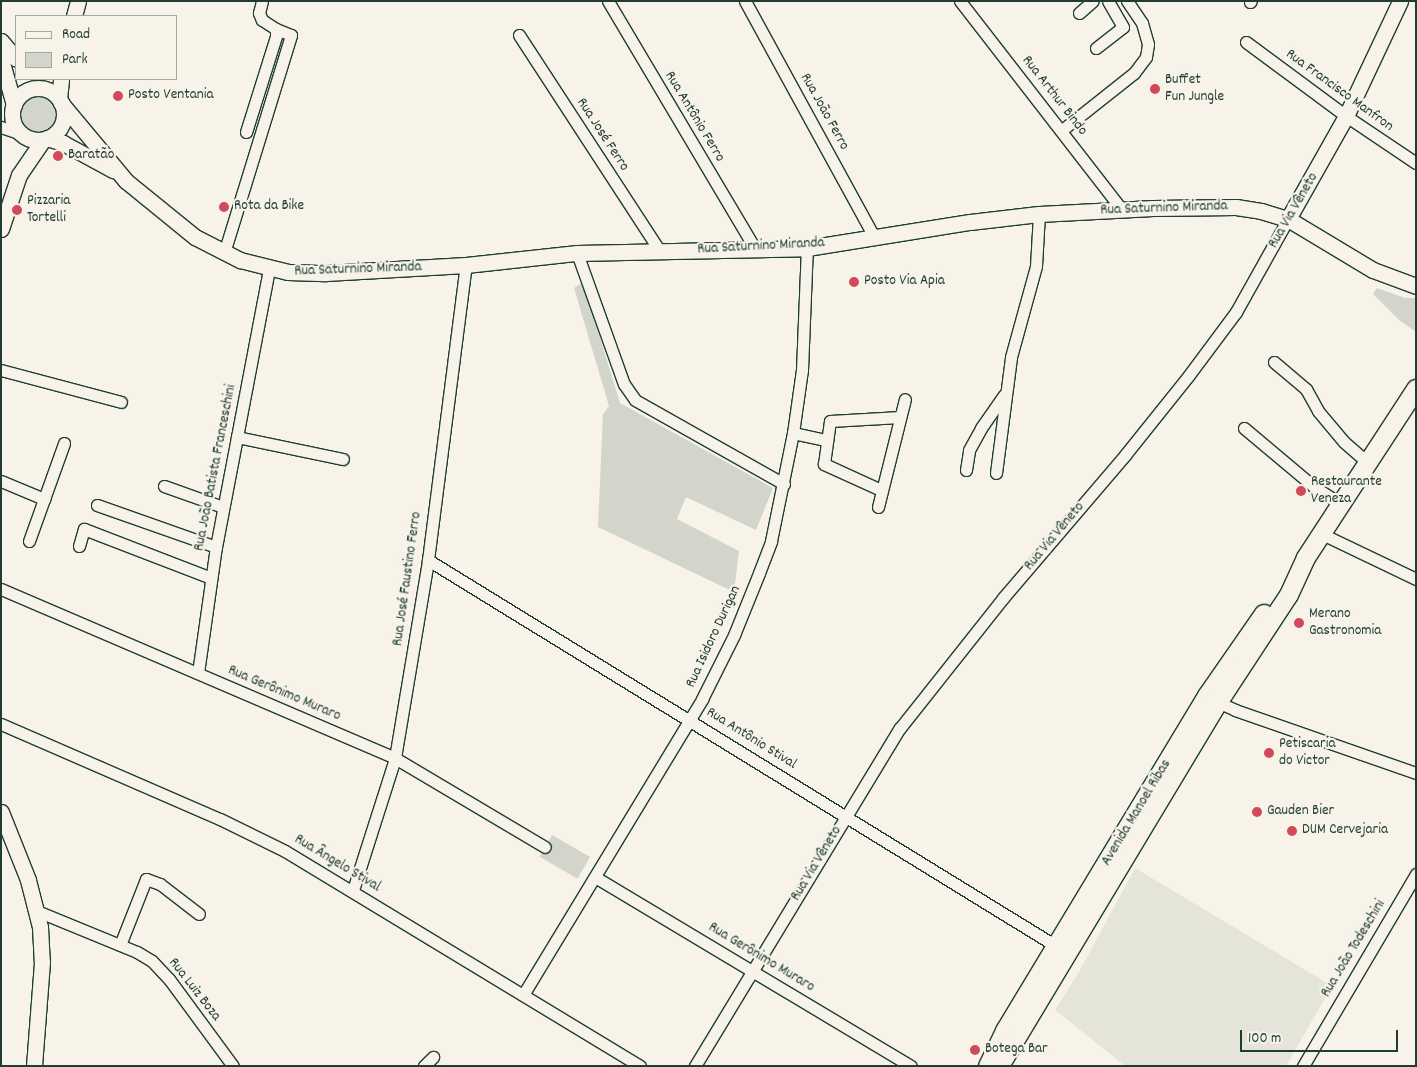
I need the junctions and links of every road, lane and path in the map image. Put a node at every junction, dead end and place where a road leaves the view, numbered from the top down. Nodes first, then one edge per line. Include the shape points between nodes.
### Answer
1 (78, 1) edge
2 (262, 1) edge
3 (608, 1) edge
4 (960, 1) edge
5 (1093, 1) edge
6 (1108, 1) edge
7 (1127, 1) edge
8 (1400, 1) edge
9 (747, 2) edge
10 (1079, 13) dead end
11 (74, 15) edge
12 (276, 29) junction
13 (519, 35) dead end
14 (1, 41) edge
15 (1246, 42) dead end
16 (1096, 48) dead end
17 (15, 58) edge
18 (1, 59) edge
19 (61, 80) edge
20 (43, 84) edge
21 (60, 101) junction
22 (14, 105) junction
23 (1346, 116) junction
24 (9, 126) edge
25 (1062, 130) junction
26 (246, 132) dead end
27 (45, 139) junction
28 (1416, 163) edge
29 (118, 173) junction
30 (19, 175) junction
31 (1122, 210) junction
32 (1039, 214) junction
33 (1288, 219) junction
34 (1, 230) edge
35 (875, 238) junction
36 (807, 248) junction
37 (755, 249) junction
38 (660, 251) junction
39 (224, 253) junction
40 (577, 253) junction
41 (466, 265) junction
42 (269, 268) junction
43 (1416, 286) edge
44 (1274, 362) dead end
45 (1, 370) edge
46 (1416, 389) edge
47 (1005, 394) junction
48 (905, 399) dead end
49 (121, 402) dead end
50 (900, 417) junction
51 (1244, 428) dead end
52 (793, 432) junction
53 (237, 437) junction
54 (827, 440) junction
55 (64, 443) dead end
56 (343, 459) dead end
57 (1368, 462) junction
58 (966, 470) dead end
59 (996, 473) dead end
60 (1, 481) edge
61 (784, 484) junction
62 (164, 486) dead end
63 (881, 490) junction
64 (44, 499) junction
65 (1341, 504) junction
66 (97, 505) dead end
67 (223, 507) junction
68 (878, 507) dead end
69 (1322, 534) junction
70 (29, 541) dead end
71 (79, 546) dead end
72 (216, 547) junction
73 (428, 560) junction
74 (211, 578) junction
75 (1416, 579) edge
76 (1, 590) edge
77 (198, 674) junction
78 (1213, 700) junction
79 (690, 720) junction
80 (1, 724) edge
81 (395, 758) junction
82 (1416, 773) edge
83 (1, 812) edge
84 (846, 816) junction
85 (545, 847) dead end
86 (1416, 874) edge
87 (595, 877) junction
88 (353, 890) junction
89 (38, 911) junction
90 (199, 914) dead end
91 (120, 945) junction
92 (1056, 946) junction
93 (752, 971) junction
94 (524, 995) junction
95 (433, 1057) dead end
96 (229, 1064) edge
97 (998, 1065) edge
98 (34, 1066) edge
99 (424, 1066) edge
100 (640, 1066) edge
101 (695, 1066) edge
102 (912, 1066) edge
103 (1303, 1066) edge

1 - 11 main road
2 - 12 street via 259,14 262,20
3 - 37 street, Rua Antônio Ferro
4 - 25 street, Rua Arthur Bindo
5 - 10 street
6 - 16 street via 1123,26
7 - 25 street via 1142,23 1148,44 1146,57 1134,73
8 - 23 main road, Rua Via Vêneto
9 - 35 street, Rua João Ferro
12 - 26 street
12 - 39 street via 291,35
13 - 38 street, Rua José Ferro
14 - 17 main road
15 - 23 street, Rua Francisco Manfron
18 - 22 main road
19 - 21 main road
20 - 21 main road
20 - 22 main road via 25,92
21 - 27 main road via 63,120 60,128
21 - 29 main road, Rua Saturnino Miranda
22 - 24 main road
23 - 28 street, Rua Francisco Manfron
23 - 33 main road, Rua Via Vêneto
24 - 27 main road via 35,140
24 - 30 main road
25 - 31 street, Rua Arthur Bindo
27 - 29 main road, Rua Saturnino Miranda via 63,143
27 - 30 main road
29 - 39 main road, Rua Saturnino Miranda via 194,237
30 - 34 main road
31 - 32 main road, Rua Saturnino Miranda
31 - 33 main road, Rua Saturnino Miranda via 1236,207
32 - 35 main road, Rua Saturnino Miranda
32 - 47 street via 1036,266 1011,357
33 - 43 main road, Rua Saturnino Miranda via 1373,270
33 - 84 street, Rua Via Vêneto via 1236,312 1125,455 916,706
35 - 36 main road, Rua Saturnino Miranda
36 - 37 main road, Rua Saturnino Miranda
36 - 52 street, Rua Isidoro Durigan via 802,370
37 - 38 main road, Rua Saturnino Miranda
38 - 40 main road, Rua Saturnino Miranda
39 - 42 main road, Rua Saturnino Miranda
40 - 41 main road, Rua Saturnino Miranda
40 - 61 street via 624,384 635,400
41 - 42 main road, Rua Saturnino Miranda via 303,274
41 - 73 street, Rua José Faustino Ferro
42 - 53 street, Rua João Batista Franceschini
44 - 57 street via 1306,389 1318,411 1344,442
45 - 49 street
46 - 57 main road, Avenida Manoel Ribas
47 - 58 street via 981,428 970,450
47 - 59 street
48 - 50 street
50 - 54 street via 830,421
50 - 63 street
51 - 65 street via 1313,486
52 - 54 street
52 - 61 street, Rua Isidoro Durigan
53 - 56 street
53 - 67 street, Rua João Batista Franceschini
54 - 63 street via 824,464
55 - 64 street
57 - 65 main road, Avenida Manoel Ribas
60 - 64 street
61 - 79 street, Rua Isidoro Durigan via 771,541 756,581 734,635
62 - 67 street
63 - 68 street
64 - 70 street
65 - 69 main road, Avenida Manoel Ribas
66 - 72 street
67 - 72 street, Rua João Batista Franceschini
69 - 75 street
69 - 78 main road, Avenida Manoel Ribas via 1301,569 1280,592
71 - 74 street via 84,529
72 - 74 street, Rua João Batista Franceschini
73 - 79 street, Rua Antônio Stival
73 - 81 street, Rua José Faustino Ferro
74 - 77 street, Rua João Batista Franceschini
76 - 77 street, Rua Gerônimo Muraro
77 - 81 street, Rua Gerônimo Muraro
78 - 82 street
78 - 92 main road, Avenida Manoel Ribas
78 - 97 main road, Avenida Manoel Ribas
79 - 84 street, Rua Antônio Stival
79 - 87 street, Rua Isidoro Durigan
80 - 88 street, Rua Ângelo Stival via 235,826 285,850
81 - 85 street, Rua Gerônimo Muraro
81 - 88 street, Rua José Faustino Ferro
83 - 89 main road
84 - 92 street, Rua Antônio Stival
84 - 93 street, Rua Via Vêneto
86 - 103 street, Rua João Todeschini
87 - 93 street, Rua Gerônimo Muraro
87 - 94 street, Rua Isidoro Durigan
88 - 94 street, Rua Ângelo Stival
89 - 91 street, Rua Luiz Boza
89 - 98 main road via 42,962
90 - 91 street via 160,884 146,879
91 - 96 street, Rua Luiz Boza via 146,956 161,969
92 - 97 main road, Avenida Manoel Ribas via 1005,1031
93 - 101 street, Rua Via Vêneto
93 - 102 street, Rua Gerônimo Muraro
94 - 100 street, Rua Ângelo Stival
95 - 99 street

